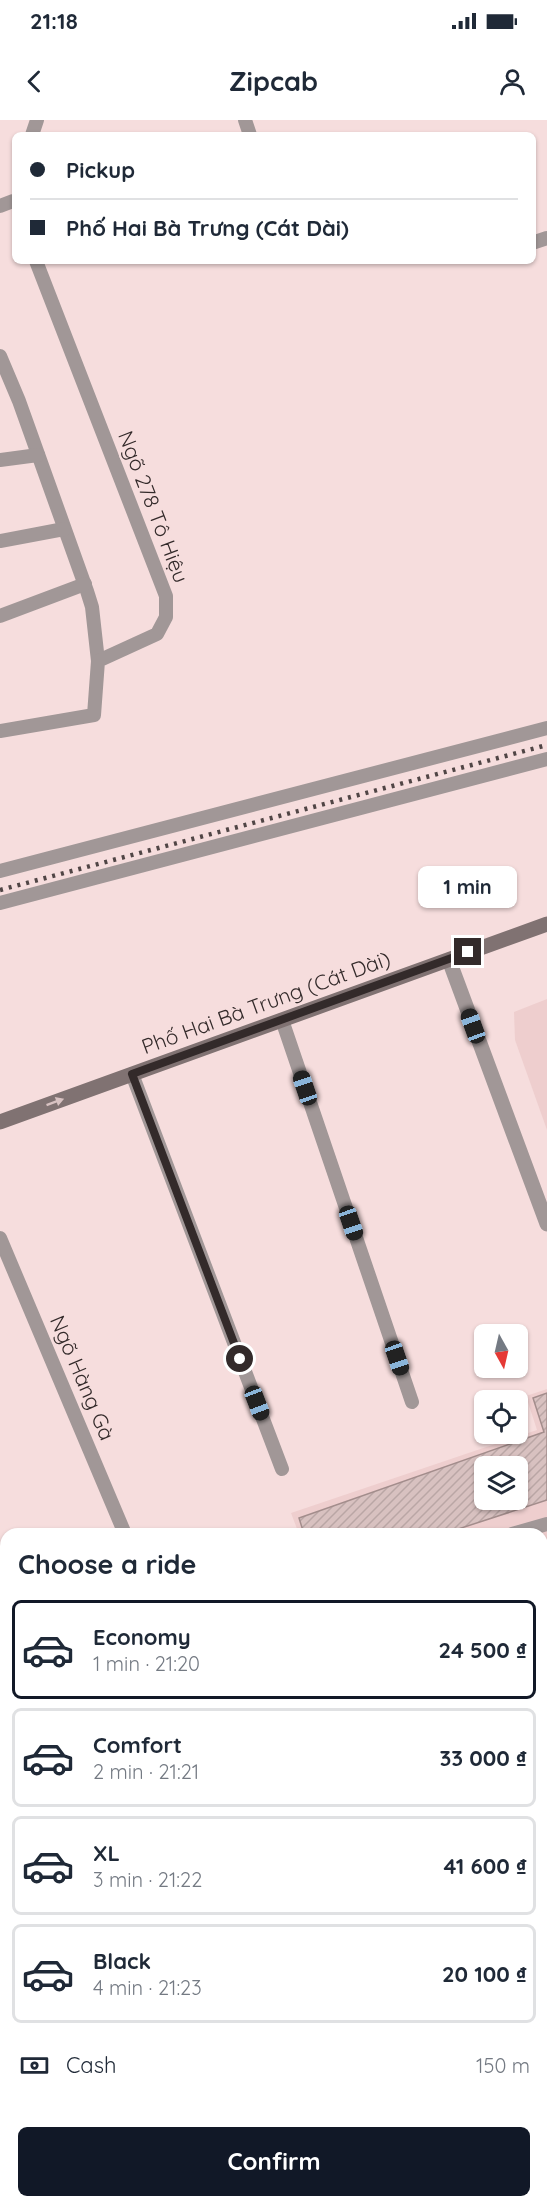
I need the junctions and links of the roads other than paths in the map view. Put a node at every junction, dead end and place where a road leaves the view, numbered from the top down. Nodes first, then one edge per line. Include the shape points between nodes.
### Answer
1 (37, 264) edge
2 (0, 357) edge
3 (38, 455) junction
4 (0, 460) edge
5 (64, 529) junction
6 (0, 541) edge
7 (85, 584) junction
8 (0, 616) edge
9 (98, 662) junction
10 (547, 728) edge
11 (0, 731) edge
12 (547, 759) edge
13 (0, 871) edge
14 (0, 903) edge
15 (547, 924) edge
16 (448, 960) junction
17 (282, 1020) junction
18 (132, 1074) junction
19 (0, 1122) edge
20 (547, 1224) edge
21 (0, 1238) edge
22 (412, 1402) dead end
23 (282, 1469) dead end
24 (122, 1528) edge

1 - 9 lane, Ngõ 278 Tô Hiệu via 166,596 166,617 157,634
2 - 3 lane
3 - 4 lane
3 - 5 lane
5 - 6 lane
5 - 7 lane
7 - 8 lane
7 - 9 lane via 92,607
9 - 11 lane via 94,715
10 - 13 lane
12 - 14 lane
15 - 16 main road, Phố Hai Bà Trưng (Cát Dài)
16 - 17 main road, Phố Hai Bà Trưng (Cát Dài)
16 - 20 street
17 - 18 main road, Phố Hai Bà Trưng (Cát Dài)
17 - 22 lane
19 -> 18 main road, Phố Hai Bà Trưng (Cát Dài)
18 - 23 lane
21 - 24 lane, Ngõ Hàng Gà

